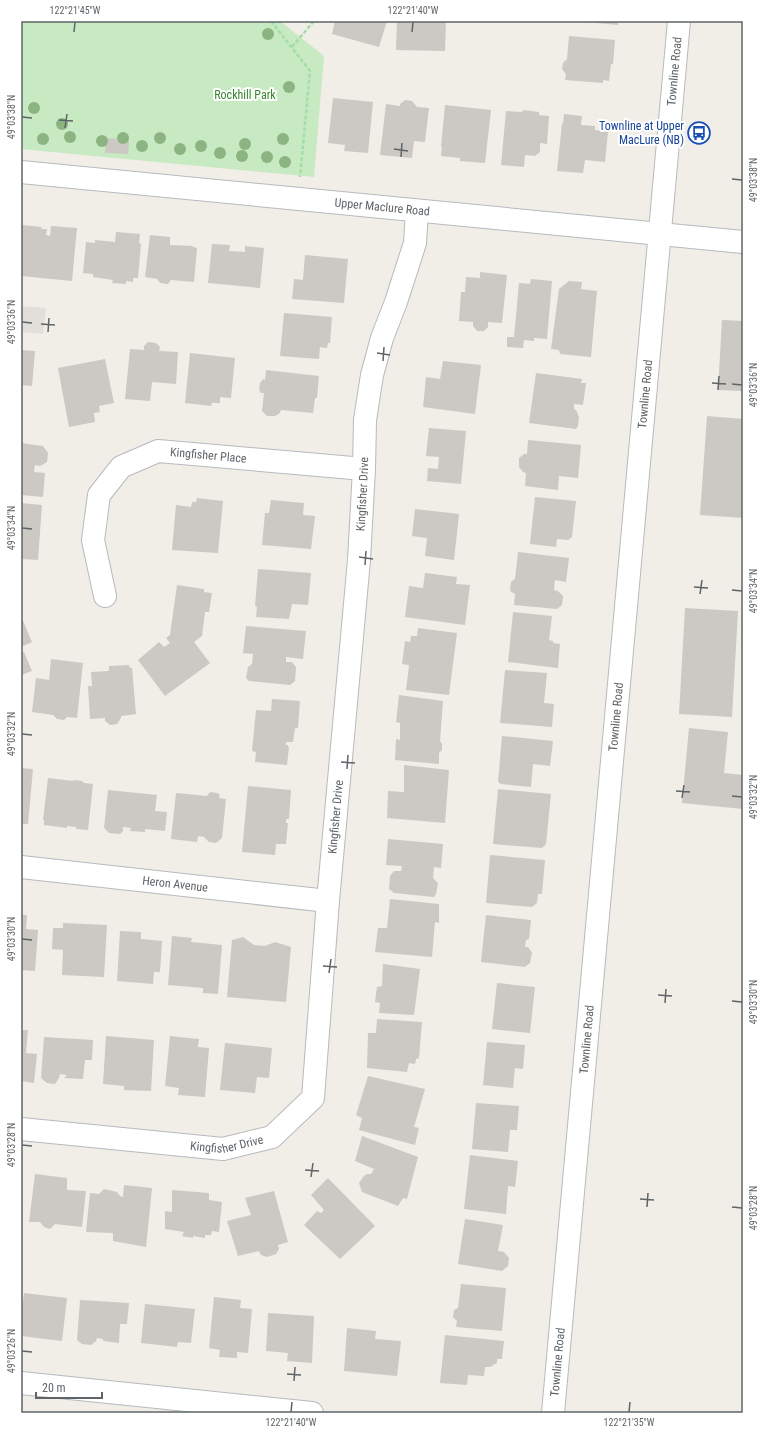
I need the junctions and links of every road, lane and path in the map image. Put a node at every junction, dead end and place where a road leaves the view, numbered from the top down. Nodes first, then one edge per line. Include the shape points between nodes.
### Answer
1 (272, 21) edge
2 (314, 21) edge
3 (679, 21) edge
4 (292, 47) junction
5 (21, 172) edge
6 (299, 198) junction
7 (417, 211) junction
8 (659, 233) junction
9 (743, 242) edge
10 (364, 469) junction
11 (105, 596) dead end
12 (21, 867) edge
13 (328, 902) junction
14 (21, 1129) edge
15 (21, 1383) edge
16 (312, 1413) edge
17 (553, 1413) edge

1 - 4 path
2 - 4 path
3 - 8 street, Townline Road
4 - 6 path via 310,71
5 - 6 street, Upper Maclure Road
6 - 7 street, Upper Maclure Road
7 - 8 street, Upper Maclure Road
7 - 10 street, Kingfisher Drive via 415,243 372,375 365,420
8 - 9 street, Upper Maclure Road
8 - 17 street, Townline Road
10 - 11 street, Kingfisher Place via 158,451 121,467 99,495 93,540
10 - 13 street, Kingfisher Drive via 359,560
12 - 13 street, Heron Avenue
13 - 14 street, Kingfisher Drive via 313,1098 272,1137 223,1149
15 - 16 street

